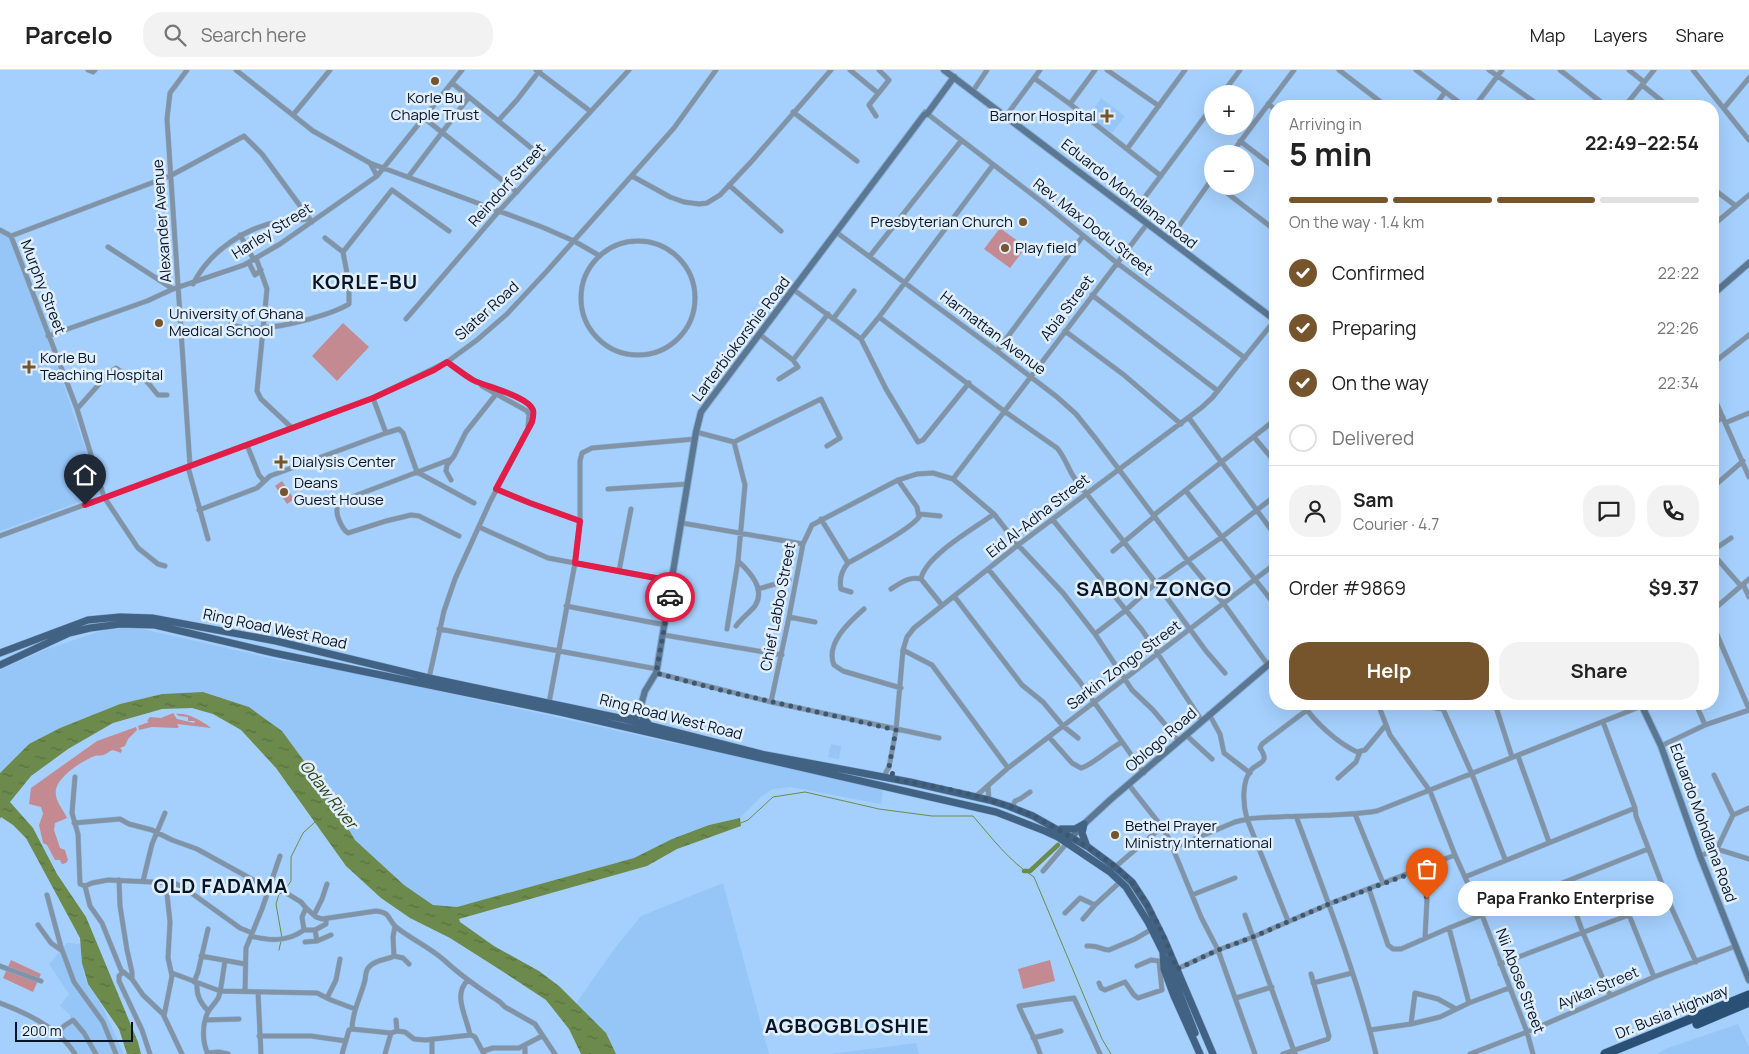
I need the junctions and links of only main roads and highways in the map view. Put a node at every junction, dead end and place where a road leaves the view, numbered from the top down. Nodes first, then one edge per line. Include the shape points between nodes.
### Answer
1 (949, 74) edge
2 (962, 83) junction
3 (947, 85) junction
4 (1749, 262) edge
5 (1719, 285) edge
6 (1719, 289) edge
7 (1269, 315) edge
8 (276, 641) junction
9 (0, 653) edge
10 (274, 653) junction
11 (0, 665) edge
12 (1269, 665) edge
13 (1643, 710) edge
14 (639, 712) junction
15 (624, 720) junction
16 (649, 725) junction
17 (637, 726) junction
18 (1084, 824) junction
19 (1057, 829) junction
20 (1069, 840) junction
21 (1088, 847) junction
22 (1169, 960) junction
23 (1749, 980) edge
24 (1749, 995) edge
25 (1749, 1002) edge
26 (1195, 1043) junction
27 (1193, 1054) edge
28 (1200, 1054) edge
29 (1204, 1054) edge
30 (1212, 1054) edge
31 (1605, 1054) edge
32 (1620, 1054) edge

1 - 2 main road, Eduardo Mohdlana Road
1 - 3 main road
2 - 3 main road
2 - 7 main road, Eduardo Mohdlana Road
3 - 14 main road, Larterbiokorshie Road via 701,412 657,671 645,691
4 - 5 main road
4 - 6 main road
8 - 9 main road, Ring Road West Road via 152,618 120,617 88,620
8 - 10 main road
8 - 15 main road, Ring Road West Road
10 - 11 main road, Ring Road West Road via 155,625 120,624 69,633
10 - 17 main road, Ring Road West Road via 597,721
12 - 18 main road, Oblogo Road
13 - 23 main road, Eduardo Mohdlana Road via 1661,746
14 - 15 main road via 635,717
14 - 16 main road
14 - 17 main road, Larterbiokorshie Road
15 - 17 main road, Ring Road West Road
16 - 17 main road, Ring Road West Road
16 - 19 main road, Ring Road West Road via 761,754 989,800 1033,816
17 - 20 main road, Ring Road West Road via 990,811
18 - 19 main road via 1070,830
18 - 20 main road, Oblogo Road
18 - 21 main road via 1082,837
19 - 20 main road, Ring Road West Road
20 - 21 main road, Ring Road West Road
20 - 22 main road, Ring Road West Road via 1121,881
21 - 22 main road, Ring Road West Road via 1132,882 1147,905
22 - 26 main road, Ring Road West Road via 1164,969
22 - 29 main road, Ring Road West Road
22 - 30 main road, Ring Road West Road
24 - 31 highway, Dr. Busia Highway
25 - 32 highway, Dr. Busia Highway
26 - 27 main road
26 - 28 main road, Ring Road West Road

